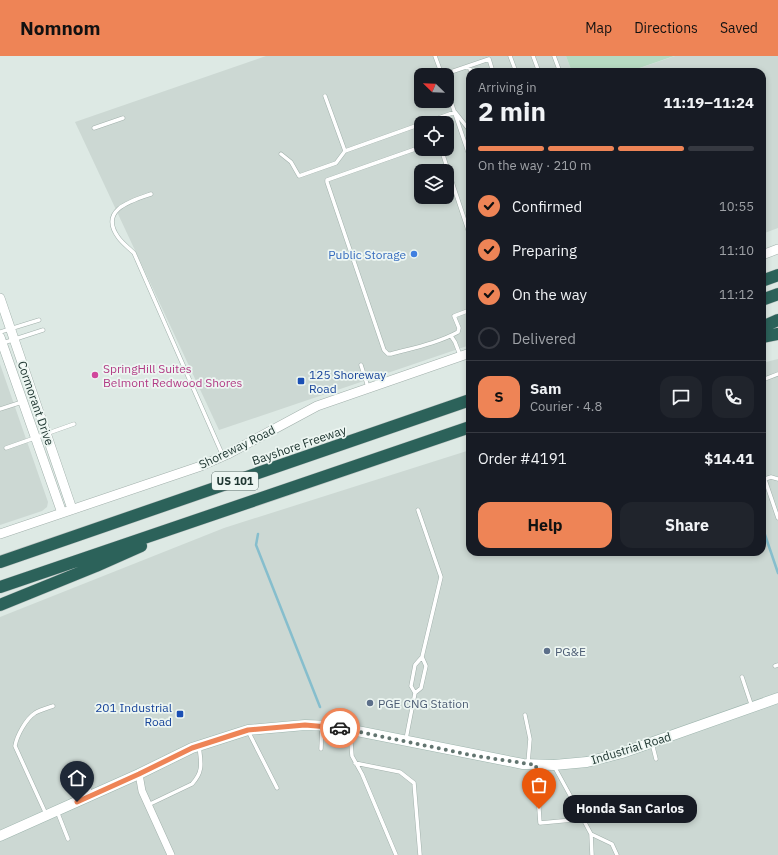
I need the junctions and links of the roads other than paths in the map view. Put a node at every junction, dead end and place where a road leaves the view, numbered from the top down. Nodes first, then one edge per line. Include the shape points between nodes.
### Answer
1 (435, 56) edge
2 (510, 56) edge
3 (532, 56) edge
4 (554, 56) edge
5 (468, 66) joint
6 (439, 68) edge
7 (491, 68) edge
8 (514, 68) edge
9 (537, 68) edge
10 (558, 68) edge
11 (454, 71) edge
12 (326, 96) dead end
13 (454, 108) edge
14 (455, 112) junction
15 (444, 116) edge
16 (123, 118) dead end
17 (414, 126) edge
18 (466, 126) edge
19 (94, 128) dead end
20 (466, 146) edge
21 (414, 149) edge
22 (345, 151) junction
23 (281, 154) dead end
24 (442, 156) edge
25 (151, 194) dead end
26 (466, 224) edge
27 (778, 249) edge
28 (766, 253) edge
29 (778, 275) edge
30 (766, 280) edge
31 (778, 294) edge
32 (0, 298) edge
33 (766, 298) edge
34 (466, 312) edge
35 (39, 320) dead end
36 (778, 320) edge
37 (766, 324) edge
38 (11, 329) junction
39 (43, 330) dead end
40 (0, 332) edge
41 (778, 334) edge
42 (451, 336) junction
43 (766, 336) edge
44 (14, 340) junction
45 (1, 341) edge
46 (466, 354) edge
47 (461, 356) junction
48 (361, 365) dead end
49 (778, 374) edge
50 (766, 378) edge
51 (368, 387) junction
52 (466, 401) edge
53 (23, 402) junction
54 (0, 409) edge
55 (74, 424) dead end
56 (466, 428) edge
57 (46, 433) junction
58 (35, 437) junction
59 (6, 448) dead end
60 (223, 456) junction
61 (766, 479) edge
62 (778, 479) edge
63 (766, 482) edge
64 (72, 509) junction
65 (418, 510) dead end
66 (62, 513) junction
67 (204, 517) junction
68 (778, 518) edge
69 (0, 534) edge
70 (0, 562) edge
71 (0, 587) edge
72 (0, 605) edge
73 (422, 657) junction
74 (742, 677) dead end
75 (415, 693) junction
76 (778, 698) edge
77 (53, 706) dead end
78 (752, 707) junction
79 (525, 715) dead end
80 (322, 726) junction
81 (248, 730) junction
82 (350, 730) junction
83 (405, 741) junction
84 (652, 742) junction
85 (199, 745) junction
86 (321, 749) dead end
87 (656, 759) dead end
88 (355, 763) junction
89 (532, 765) junction
90 (554, 765) junction
91 (139, 774) junction
92 (84, 778) dead end
93 (277, 788) dead end
94 (91, 795) junction
95 (148, 805) junction
96 (57, 811) junction
97 (46, 815) junction
98 (583, 819) junction
99 (591, 834) junction
100 (0, 836) edge
101 (68, 840) dead end
102 (171, 855) edge
103 (396, 855) edge
104 (420, 855) edge
105 (592, 855) edge
106 (617, 855) edge

1 - 6 lane
2 - 8 lane
3 - 9 lane
4 - 10 lane
5 - 7 lane via 488,59
5 - 11 lane
12 - 22 lane
13 - 14 lane
14 - 15 lane
14 - 18 lane
14 - 20 lane
16 - 19 lane
17 - 22 lane
21 - 42 lane via 327,182 384,350 391,354
22 - 23 lane via 336,163 299,176 291,162
24 - 26 lane
25 - 60 lane via 127,202 113,214 111,222 118,237 134,253
27 - 28 street
29 - 30 highway
31 - 33 highway
32 - 38 street, Cormorant Drive
34 - 42 lane via 454,316 459,328 458,332
35 - 38 lane
36 - 37 highway
38 - 40 lane
38 - 44 street, Cormorant Drive
39 - 44 lane
41 - 43 highway
42 - 47 lane
44 - 45 lane
44 - 57 street, Cormorant Drive
45 - 53 street, Cormorant Drive
46 - 47 street, Shoreway Road
47 - 51 street, Shoreway Road
48 - 51 lane
49 - 50 lane
51 - 60 street, Shoreway Road via 316,406
52 - 70 highway, Bayshore Freeway / US 101
53 - 54 lane
53 - 58 street, Cormorant Drive
55 - 57 lane
56 - 67 highway, US 101
57 - 58 lane
57 - 64 street, Cormorant Drive
58 - 59 lane
58 - 66 street, Cormorant Drive
60 - 64 street, Shoreway Road via 201,466
61 - 62 lane
63 - 68 lane
64 - 66 street, Shoreway Road
65 - 73 lane via 441,577
66 - 69 street, Shoreway Road
67 - 71 highway, US 101
67 - 72 highway via 96,566
73 - 75 lane via 415,665 411,686
73 - 75 lane via 426,666 421,688
74 - 78 lane
75 - 83 lane
76 - 78 main road, Industrial Road
77 - 97 lane via 30,717 15,746
78 - 84 main road, Industrial Road
79 - 89 lane
80 - 81 main road, Industrial Road
80 - 82 main road, Industrial Road
80 - 86 lane
81 - 85 main road, Industrial Road
81 - 93 lane
82 - 83 main road, Industrial Road
82 - 88 lane
83 - 89 main road, Industrial Road
84 - 87 lane
84 - 90 main road, Industrial Road via 587,762
85 - 91 main road, Industrial Road
85 - 95 lane via 200,773 192,784
88 - 103 lane
88 - 104 lane via 400,772 414,783
89 - 90 main road, Industrial Road
89 - 98 lane via 540,823
90 - 98 lane
91 - 94 main road, Industrial Road
91 - 95 street
92 - 94 lane
94 - 96 main road, Industrial Road
95 - 102 street
96 - 97 main road, Industrial Road
96 - 101 lane
97 - 100 main road, Industrial Road
98 - 99 lane
99 - 105 lane
99 - 106 lane via 612,844

